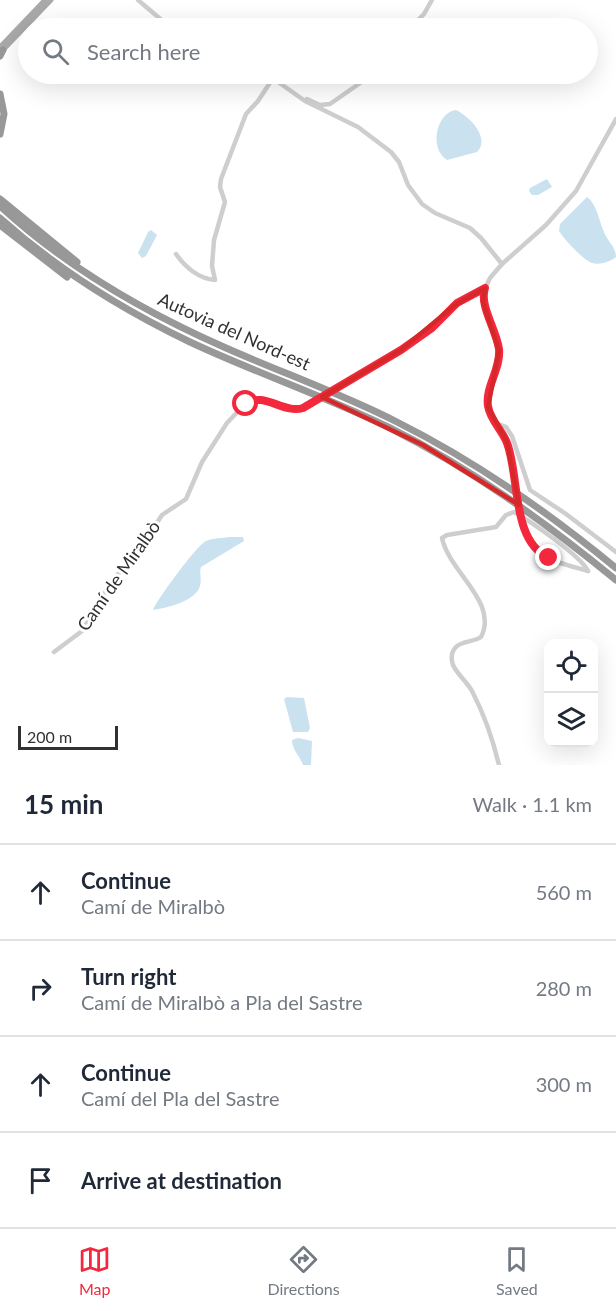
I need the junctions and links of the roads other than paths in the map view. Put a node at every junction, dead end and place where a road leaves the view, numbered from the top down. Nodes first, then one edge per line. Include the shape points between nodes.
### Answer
1 (45, 0) edge
2 (51, 0) edge
3 (138, 0) edge
4 (432, 0) edge
5 (38, 7) junction
6 (26, 18) edge
7 (29, 18) edge
8 (34, 18) edge
9 (159, 18) edge
10 (420, 18) edge
11 (18, 25) edge
12 (18, 31) edge
13 (18, 34) edge
14 (0, 42) edge
15 (1, 52) edge
16 (269, 84) edge
17 (281, 84) edge
18 (359, 84) edge
19 (0, 94) edge
20 (300, 98) junction
21 (335, 102) junction
22 (338, 118) junction
23 (616, 119) edge
24 (0, 134) edge
25 (1, 201) edge
26 (0, 218) edge
27 (2, 227) edge
28 (176, 254) dead end
29 (502, 264) junction
30 (485, 288) junction
31 (247, 366) junction
32 (496, 423) junction
33 (616, 552) edge
34 (616, 568) edge
35 (616, 580) edge
36 (54, 652) dead end
37 (499, 765) edge

1 - 5 main road
2 - 8 main road
3 - 9 street
4 - 10 street
5 - 6 main road
5 - 7 main road
11 - 14 main road
12 - 15 main road
13 - 15 main road
16 - 28 street via 246,114 221,179 225,202 214,237 215,280 190,270
17 - 20 street
18 - 21 street
19 - 24 highway via 4,117
20 - 21 street via 323,105
20 - 22 street
21 - 22 street
22 - 29 street via 360,128 392,153 422,204 473,230
23 - 29 street, Camí de Miralbò via 570,198
25 - 34 highway, Autovia del Nord-est via 141,306 435,441 527,499
26 - 31 highway, Autovia del Nord-est via 56,263 110,299 168,331
27 - 31 highway via 58,271 117,307 192,346
29 - 30 street, Camí de Miralbò
30 - 32 street via 483,302 499,351 488,403
30 - 36 street, Camí de Miralbò, bridge via 457,303 432,328 401,350 308,406 293,410 255,399 237,411 202,462 186,499 162,515 114,578 82,631
31 - 35 highway, Autovia del Nord-est via 368,418 452,462 527,510
32 - 33 street via 506,427 512,436 530,490
32 - 37 street, bridge via 507,442 514,476 522,522 527,539 538,552 553,560 588,571 572,554 514,512 496,527 442,539 485,612 482,636 456,646 452,660 474,696

